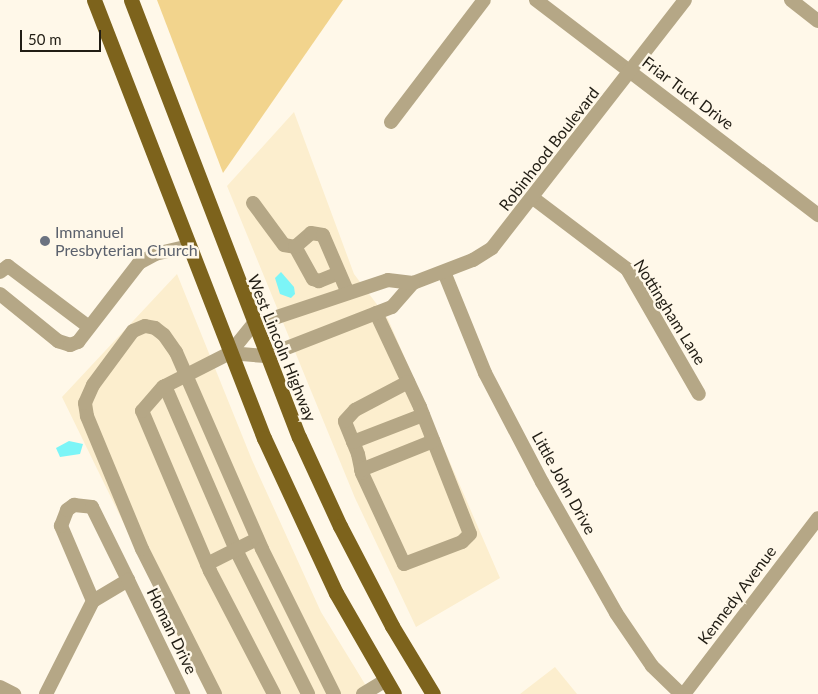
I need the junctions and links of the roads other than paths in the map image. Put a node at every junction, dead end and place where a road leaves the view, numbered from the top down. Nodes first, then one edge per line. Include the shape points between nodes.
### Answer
1 (94, 0) edge
2 (131, 0) edge
3 (484, 0) edge
4 (536, 0) edge
5 (685, 0) edge
6 (791, 0) edge
7 (818, 21) edge
8 (631, 72) junction
9 (391, 122) dead end
10 (533, 198) junction
11 (254, 203) dead end
12 (818, 214) edge
13 (189, 246) junction
14 (295, 248) junction
15 (0, 272) edge
16 (444, 272) junction
17 (340, 274) junction
18 (413, 283) junction
19 (348, 293) junction
20 (0, 294) edge
21 (376, 312) junction
22 (253, 325) junction
23 (89, 327) junction
24 (230, 353) junction
25 (266, 356) junction
26 (185, 375) junction
27 (408, 382) junction
28 (165, 386) junction
29 (699, 394) dead end
30 (423, 415) junction
31 (433, 441) junction
32 (353, 442) junction
33 (361, 470) junction
34 (818, 518) edge
35 (258, 539) junction
36 (236, 550) junction
37 (207, 564) junction
38 (128, 580) junction
39 (93, 601) junction
40 (386, 680) junction
41 (0, 686) edge
42 (14, 694) edge
43 (46, 694) edge
44 (182, 694) edge
45 (215, 694) edge
46 (274, 694) edge
47 (308, 694) edge
48 (334, 694) edge
49 (363, 694) edge
50 (394, 694) edge
51 (433, 694) edge
52 (683, 694) edge

1 - 13 main road
2 - 22 main road, West Lincoln Highway
3 - 9 street
4 - 8 street, Friar Tuck Drive
5 - 8 street, Robinhood Boulevard
6 - 7 street
8 - 10 street, Robinhood Boulevard
8 - 12 street, Friar Tuck Drive
10 - 16 street, Robinhood Boulevard via 492,248
10 - 29 street, Nottingham Lane via 627,269
11 - 14 street via 284,245
13 - 23 street via 155,254 139,263
13 - 24 main road
14 - 17 street via 314,279 319,281
14 - 17 street via 312,233 320,233
15 - 23 street via 8,266
16 - 18 street, Robinhood Boulevard
16 - 52 street, Little John Drive via 486,373 546,490 616,613 652,666
17 - 19 street
18 - 19 street, Robinhood Boulevard via 388,280
18 - 21 street, Robinhood Boulevard via 392,307
19 - 22 street, Robinhood Boulevard
20 - 23 street via 58,341 70,345 78,342
21 - 25 street, Robinhood Boulevard
21 - 27 street
22 - 24 street
22 - 25 main road, West Lincoln Highway
24 - 25 street, Robinhood Boulevard
24 - 26 street
24 - 40 main road via 301,521
25 - 51 main road, West Lincoln Highway via 340,526 392,626
26 - 28 street
26 - 35 street
26 - 45 street via 164,335 146,326 133,331 93,385 85,403 87,416 142,549
27 - 30 street
27 - 32 street via 350,415 345,421
28 - 36 street
28 - 37 street via 152,396 142,411
30 - 31 street
30 - 32 street
31 - 33 street
31 - 33 street via 470,534 462,542 404,564
32 - 33 street
34 - 52 street, Kennedy Avenue
35 - 36 street
35 - 48 street
36 - 37 street
36 - 47 street
37 - 46 street
38 - 39 street, Homan Drive
38 - 39 street via 92,507 74,505 67,510 61,526
38 - 44 street, Homan Drive
39 - 43 street
40 - 49 street
40 - 50 main road
41 - 42 street

